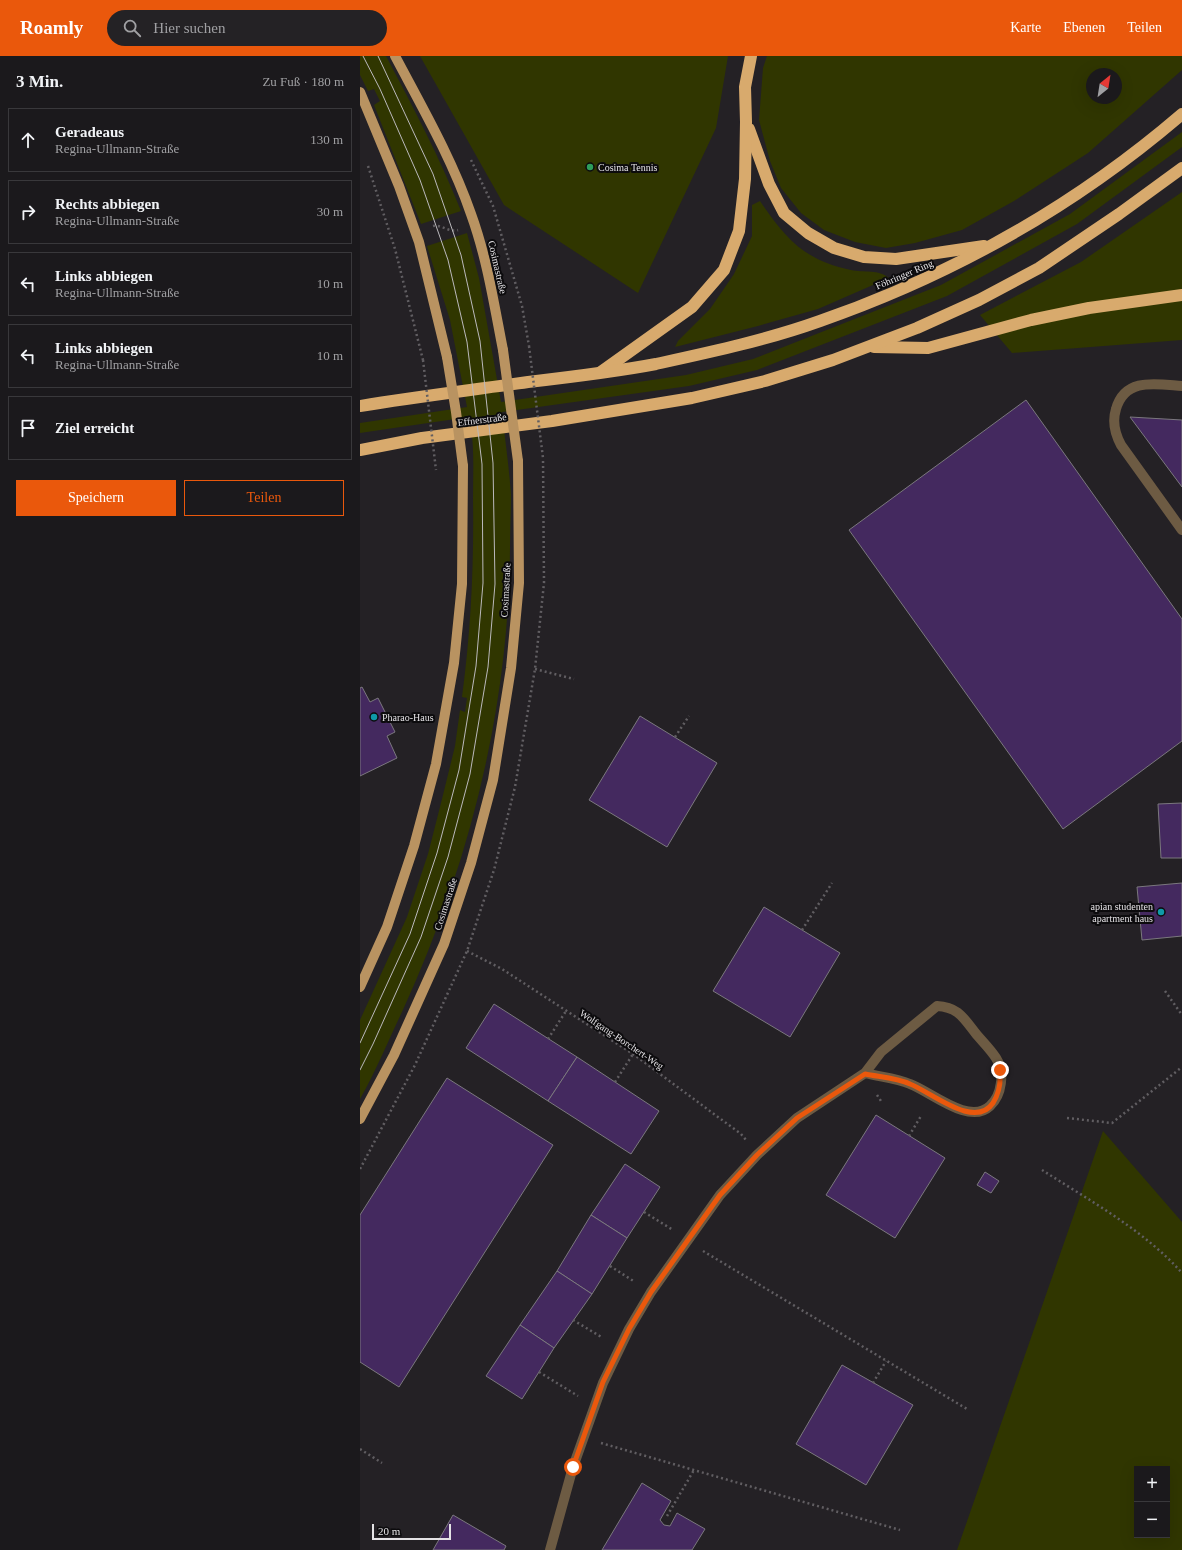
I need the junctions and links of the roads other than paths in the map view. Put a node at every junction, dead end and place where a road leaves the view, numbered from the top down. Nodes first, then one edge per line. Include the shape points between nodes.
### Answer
1 (395, 56) edge
2 (751, 56) edge
3 (360, 92) edge
4 (1182, 114) edge
5 (746, 122) junction
6 (1182, 168) edge
7 (994, 245) junction
8 (1182, 295) edge
9 (867, 347) junction
10 (598, 373) junction
11 (1182, 386) edge
12 (360, 406) edge
13 (360, 450) edge
14 (1182, 530) edge
15 (360, 987) edge
16 (865, 1074) junction
17 (360, 1119) edge
18 (550, 1550) edge

1 - 17 main road, Cosimastraße, bridge via 446,155 471,213 482,247 503,350 518,461 520,583 511,668 493,780 471,863 444,944 394,1055
2 - 5 highway via 745,87
3 - 15 main road, bridge via 419,242 447,357 463,466 462,584 454,663 436,764 414,846 387,927
4 - 7 highway, Föhringer Ring via 1148,143 1090,185
5 - 7 highway via 769,184 784,213 808,233 834,248 864,257 896,259
5 - 10 highway via 739,231 724,270 692,307
6 - 9 highway via 1040,268 918,328
7 - 10 highway, Föhringer Ring via 898,290 819,321 685,357
8 - 9 highway via 1038,318 928,348
9 - 13 highway, Effnerstraße via 765,381 692,398 552,421 422,438
10 - 12 highway
11 - 14 street via 1140,385 1128,388 1122,394 1114,413 1116,435 1121,445
16 - 16 street via 881,1052 937,1006 948,1006 959,1013 997,1059 1001,1084 990,1107 971,1113 957,1109 910,1084
16 - 18 street via 797,1118 757,1155 720,1195 651,1292 603,1382 573,1467

